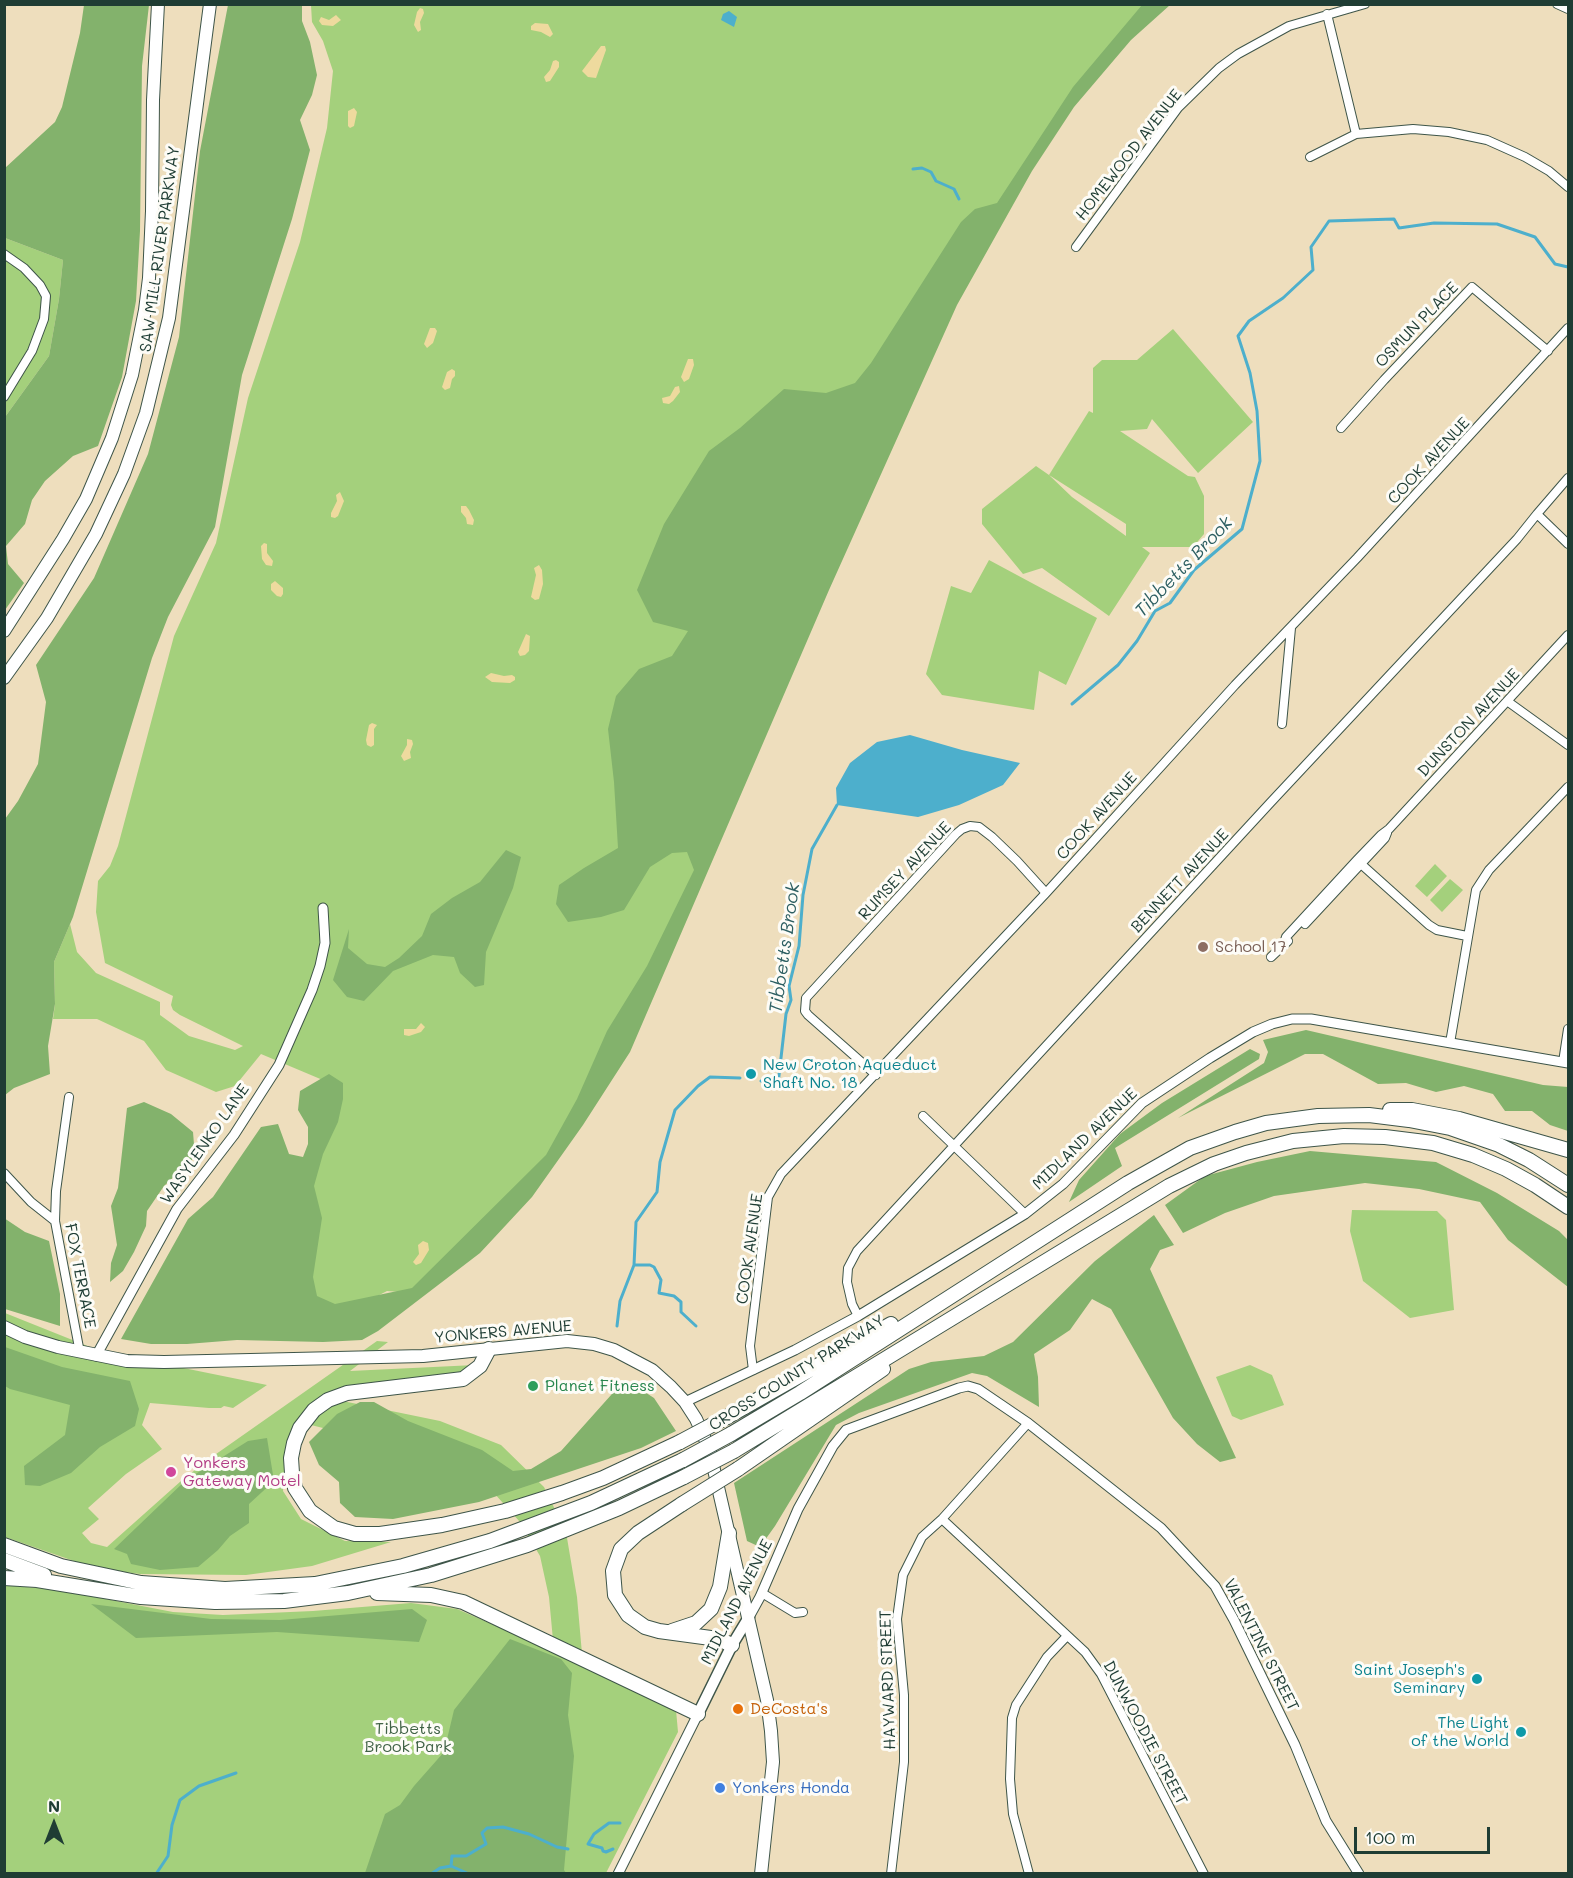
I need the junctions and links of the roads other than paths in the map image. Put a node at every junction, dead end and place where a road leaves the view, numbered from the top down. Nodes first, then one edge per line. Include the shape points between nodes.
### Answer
1 (150, 4) edge
2 (158, 4) edge
3 (210, 4) edge
4 (1365, 4) edge
5 (1557, 4) edge
6 (1569, 9) edge
7 (1327, 14) junction
8 (154, 68) junction
9 (1356, 134) junction
10 (1310, 157) dead end
11 (1569, 173) edge
12 (1562, 180) junction
13 (1569, 187) edge
14 (1076, 247) dead end
15 (4, 254) edge
16 (1569, 328) edge
17 (1548, 351) junction
18 (4, 397) edge
19 (1341, 429) dead end
20 (1569, 478) edge
21 (1537, 514) junction
22 (1569, 544) edge
23 (1291, 628) junction
24 (4, 631) edge
25 (1569, 635) edge
26 (4, 678) edge
27 (1507, 701) junction
28 (1282, 724) dead end
29 (1569, 745) edge
30 (1569, 787) edge
31 (1389, 829) junction
32 (1361, 864) junction
33 (1046, 893) junction
34 (323, 908) dead end
35 (1467, 936) junction
36 (1284, 943) junction
37 (1271, 957) dead end
38 (1569, 1029) edge
39 (1450, 1043) junction
40 (1566, 1063) edge
41 (876, 1075) junction
42 (69, 1097) dead end
43 (1352, 1115) junction
44 (923, 1116) dead end
45 (954, 1145) junction
46 (1569, 1150) edge
47 (4, 1173) edge
48 (1569, 1185) edge
49 (1569, 1208) edge
50 (1025, 1214) junction
51 (55, 1221) junction
52 (957, 1292) junction
53 (858, 1316) junction
54 (4, 1327) edge
55 (929, 1332) junction
56 (489, 1349) junction
57 (80, 1353) junction
58 (96, 1356) junction
59 (753, 1370) junction
60 (968, 1386) joint
61 (685, 1402) junction
62 (1028, 1422) junction
63 (942, 1519) junction
64 (729, 1533) junction
65 (4, 1545) edge
66 (4, 1560) edge
67 (4, 1578) edge
68 (91, 1589) junction
69 (348, 1593) junction
70 (762, 1593) junction
71 (803, 1612) dead end
72 (749, 1617) junction
73 (659, 1631) junction
74 (1067, 1636) junction
75 (732, 1645) junction
76 (699, 1714) junction
77 (618, 1874) edge
78 (761, 1874) edge
79 (891, 1874) edge
80 (1029, 1874) edge
81 (1204, 1874) edge
82 (1359, 1874) edge

1 - 8 main road
2 - 8 main road, SAW MILL RIVER PARKWAY
3 - 26 main road, SAW MILL RIVER PARKWAY via 169,318 146,413 96,534 53,609
4 - 7 street, HOMEWOOD AVENUE
5 - 6 street
7 - 9 street
7 - 14 street, HOMEWOOD AVENUE via 1288,26 1219,68 1178,108
8 - 24 main road, SAW MILL RIVER PARKWAY via 149,278 132,375 86,499
9 - 10 street
9 - 12 street via 1413,129 1487,140
11 - 12 street
12 - 13 street
15 - 18 street via 24,268 46,296 44,319 32,351
16 - 17 street, COOK AVENUE
17 - 19 street, OSMUN PLACE via 1472,287
17 - 23 street, COOK AVENUE
20 - 21 street, BENNETT AVENUE
21 - 22 street
21 - 45 street, BENNETT AVENUE
23 - 28 street
23 - 33 street, COOK AVENUE
25 - 27 street, DUNSTON AVENUE
27 - 29 street
27 - 31 street, DUNSTON AVENUE
30 - 35 street via 1480,883
31 - 32 street, DUNSTON AVENUE
31 - 36 street, DUNSTON AVENUE
32 - 35 street via 1437,930
32 - 36 street, DUNSTON AVENUE
33 - 41 street, COOK AVENUE
33 - 41 street, RUMSEY AVENUE via 979,827 962,829 806,998 805,1011
34 - 58 street, WASYLENKO LANE via 325,943 320,966 279,1065 234,1135 177,1209
35 - 39 street
36 - 37 street, DUNSTON AVENUE
38 - 40 street
39 - 40 street, MIDLAND AVENUE
39 - 50 street, MIDLAND AVENUE via 1311,1019 1272,1024 1148,1099 1063,1184
41 - 59 street, COOK AVENUE via 772,1187 750,1346
42 - 51 street, FOX TERRACE
43 - 46 highway via 1385,1110 1422,1111
43 - 48 highway, CROSS COUNTY PARKWAY via 1409,1120 1483,1138
43 - 52 highway, CROSS COUNTY PARKWAY via 1266,1124 1190,1148
44 - 45 street
45 - 50 street
45 - 53 street, BENNETT AVENUE via 853,1257 847,1282
47 - 51 street
49 - 55 highway, CROSS COUNTY PARKWAY via 1506,1169 1433,1143 1365,1136 1276,1144 1229,1158 1177,1182
50 - 53 street, MIDLAND AVENUE
51 - 57 street, FOX TERRACE
52 - 56 highway, bridge via 680,1442 562,1493 505,1511 389,1533 355,1534 334,1528 310,1511 296,1488 291,1458 300,1428 314,1410 347,1393 463,1379 480,1366
52 - 65 highway, CROSS COUNTY PARKWAY, bridge via 800,1394 683,1460 591,1503 490,1541 403,1566 315,1584 243,1589 158,1586 61,1566
53 - 59 street, MIDLAND AVENUE
54 - 57 main road, YONKERS AVENUE
55 - 69 highway, CROSS COUNTY PARKWAY, bridge via 734,1451 604,1514 527,1545 431,1575
55 - 73 highway, bridge via 870,1380 631,1538 617,1556 613,1588 623,1609 639,1624
56 - 58 main road, YONKERS AVENUE via 423,1356 175,1362
56 - 61 main road, YONKERS AVENUE via 559,1341 604,1347 652,1370
57 - 58 main road, YONKERS AVENUE
59 - 61 street, MIDLAND AVENUE
60 - 62 street, VALENTINE STREET via 986,1393
60 - 70 street, MIDLAND AVENUE via 846,1430 798,1509
61 - 64 main road, YONKERS AVENUE via 709,1448
62 - 63 street, HAYWARD STREET
62 - 82 street, VALENTINE STREET via 1161,1528 1215,1586 1295,1745 1326,1821
63 - 74 street, DUNWOODIE STREET
63 - 79 street, HAYWARD STREET via 922,1537 903,1575 898,1603 904,1762
64 - 72 main road, YONKERS AVENUE
64 - 73 highway via 720,1587 711,1609 690,1626
66 - 68 highway
67 - 68 highway
68 - 69 highway, CROSS COUNTY PARKWAY via 224,1603
69 - 76 highway via 431,1595 463,1602
70 - 71 street via 795,1612
70 - 72 street, MIDLAND AVENUE
72 - 75 main road, MIDLAND AVENUE
72 - 78 main road, YONKERS AVENUE via 771,1731 772,1772
73 - 75 highway via 718,1639
74 - 80 street via 1047,1657 1016,1705 1012,1718 1013,1814
74 - 81 street, DUNWOODIE STREET via 1101,1674
75 - 76 main road, MIDLAND AVENUE
76 - 77 street, MIDLAND AVENUE

